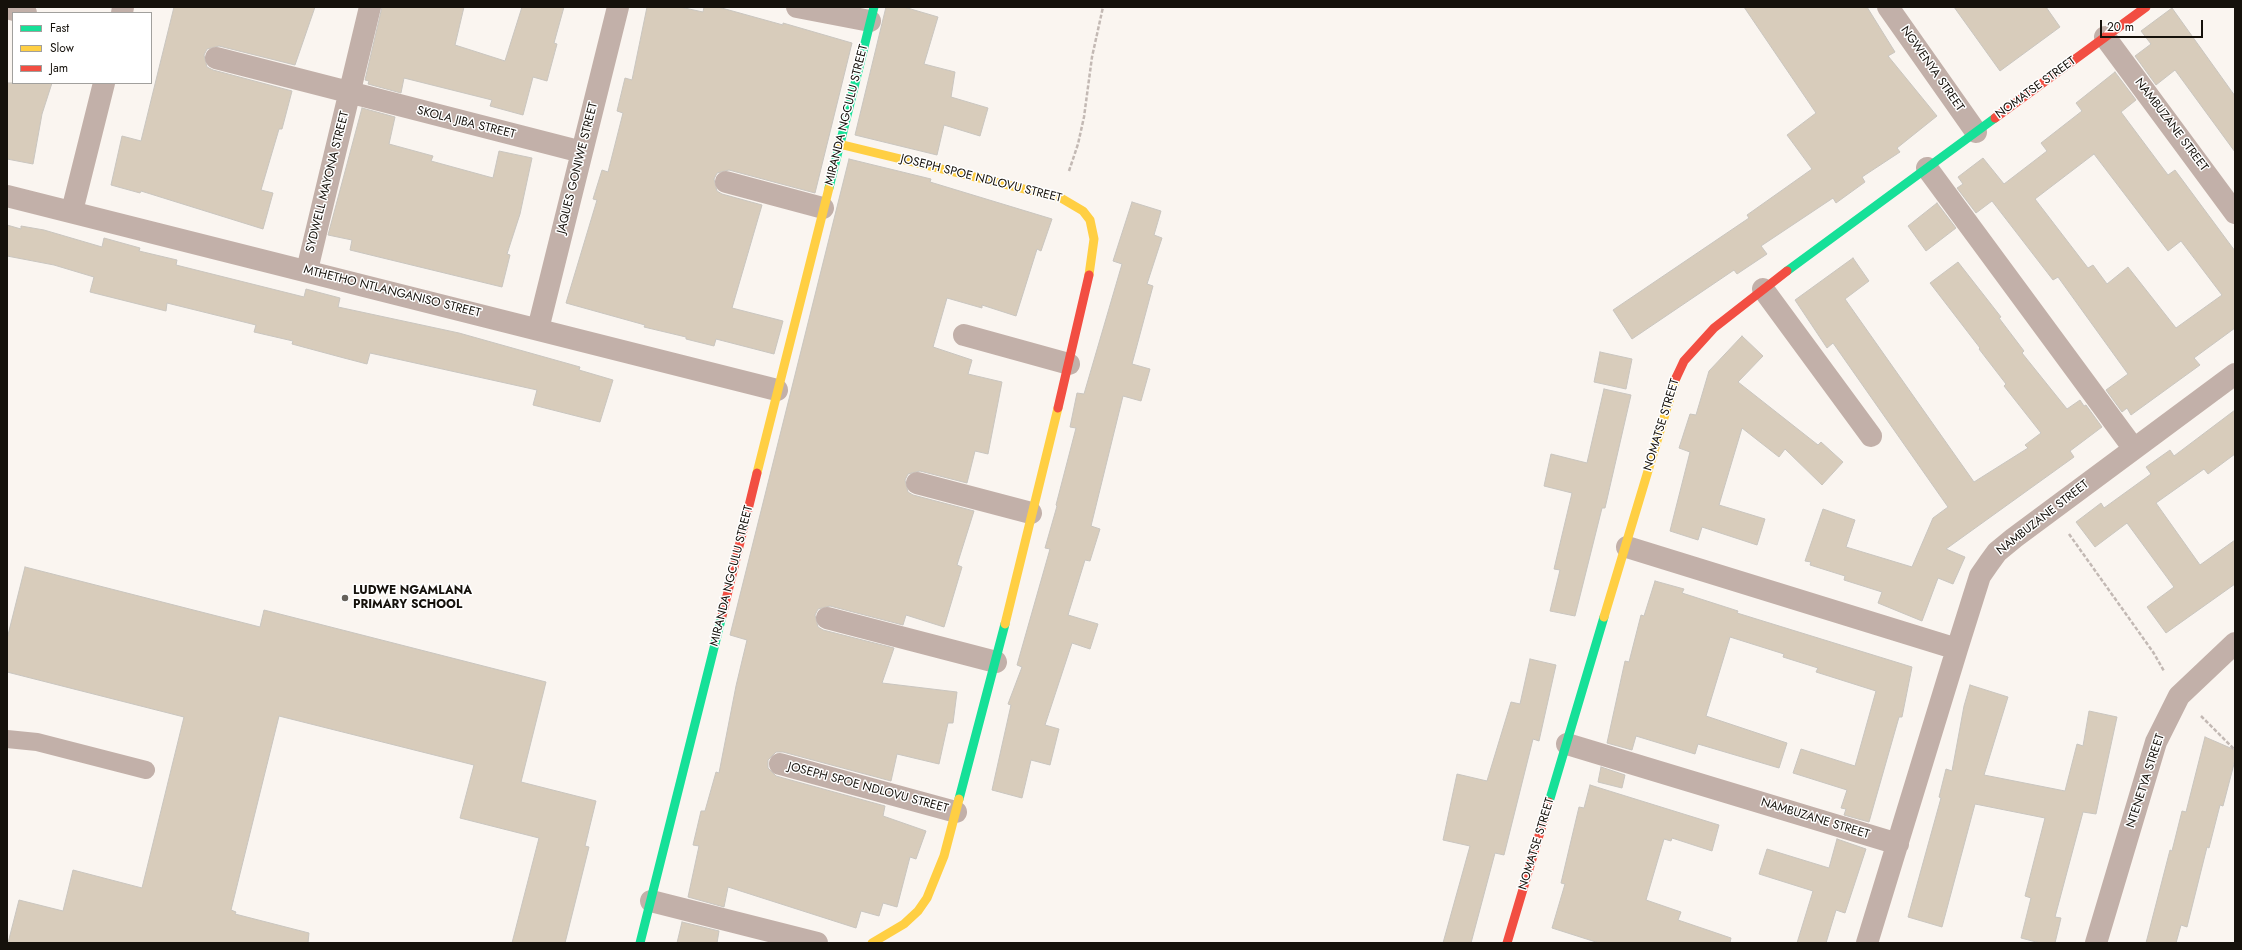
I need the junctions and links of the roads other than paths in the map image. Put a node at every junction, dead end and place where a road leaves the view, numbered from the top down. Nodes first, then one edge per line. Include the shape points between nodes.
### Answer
1 (370, 7) edge
2 (618, 7) edge
3 (797, 7) edge
4 (1888, 7) edge
5 (2146, 7) edge
6 (7, 8) edge
7 (22, 12) edge
8 (872, 14) edge
9 (2105, 37) junction
10 (216, 58) dead end
11 (104, 84) edge
12 (350, 94) junction
13 (1976, 132) junction
14 (839, 144) junction
15 (582, 152) junction
16 (1927, 168) junction
17 (726, 182) dead end
18 (7, 196) edge
19 (823, 208) junction
20 (72, 211) junction
21 (2235, 213) edge
22 (307, 270) junction
23 (1763, 289) junction
24 (538, 329) junction
25 (964, 335) dead end
26 (1069, 364) junction
27 (2235, 374) edge
28 (777, 390) junction
29 (1871, 436) dead end
30 (2134, 449) junction
31 (917, 483) dead end
32 (1031, 513) junction
33 (1627, 547) junction
34 (827, 618) dead end
35 (2235, 643) edge
36 (1957, 649) junction
37 (996, 662) junction
38 (7, 739) edge
39 (1567, 744) junction
40 (780, 764) dead end
41 (146, 770) dead end
42 (956, 812) junction
43 (1898, 844) junction
44 (651, 901) junction
45 (640, 943) edge
46 (817, 943) edge
47 (872, 943) edge
48 (1507, 943) edge
49 (1867, 943) edge
50 (2096, 943) edge

1 - 12 street, SYDWELL MAYONA STREET
2 - 15 street, JAQUES GONIWE STREET
3 - 8 street, MIRANDA NGCULU STREET
4 - 13 street, NGWENYA STREET
5 - 9 street, NOMATSE STREET
6 - 7 street
8 - 14 street, MIRANDA NGCULU STREET
9 - 13 street, NOMATSE STREET
9 - 21 street, NAMBUZANE STREET
10 - 12 street
11 - 20 street
12 - 15 street, SKOLA JIBA STREET
12 - 22 street, SYDWELL MAYONA STREET
13 - 16 street, NOMATSE STREET
14 - 19 street, MIRANDA NGCULU STREET
14 - 26 street, JOSEPH SPOE NDLOVU STREET via 1061,198 1083,211 1092,225 1092,264
15 - 24 street, JAQUES GONIWE STREET
16 - 23 street, NOMATSE STREET
16 - 30 street
17 - 19 street
18 - 20 street, MTHETHO NTLANGANISO STREET
19 - 28 street, MIRANDA NGCULU STREET
20 - 22 street, MTHETHO NTLANGANISO STREET
22 - 24 street, MTHETHO NTLANGANISO STREET
23 - 29 street
23 - 33 street, NOMATSE STREET via 1714,328 1692,351 1676,376
24 - 28 street, MTHETHO NTLANGANISO STREET
25 - 26 street
26 - 32 street, JOSEPH SPOE NDLOVU STREET
27 - 30 street, NAMBUZANE STREET
28 - 44 street, MIRANDA NGCULU STREET
30 - 36 street, NAMBUZANE STREET via 1997,552 1980,576
31 - 32 street
32 - 37 street, JOSEPH SPOE NDLOVU STREET
33 - 36 street
33 - 39 street, NOMATSE STREET
34 - 37 street
35 - 50 street, NTENETYA STREET via 2179,696 2156,742
36 - 43 street, NAMBUZANE STREET
37 - 42 street, JOSEPH SPOE NDLOVU STREET
38 - 41 lane via 37,742
39 - 43 street, NAMBUZANE STREET
39 - 48 street, NOMATSE STREET
40 - 42 street, JOSEPH SPOE NDLOVU STREET
42 - 47 street, JOSEPH SPOE NDLOVU STREET via 942,862 928,898 904,924
43 - 49 street, NAMBUZANE STREET
44 - 45 street, MIRANDA NGCULU STREET
44 - 46 street

